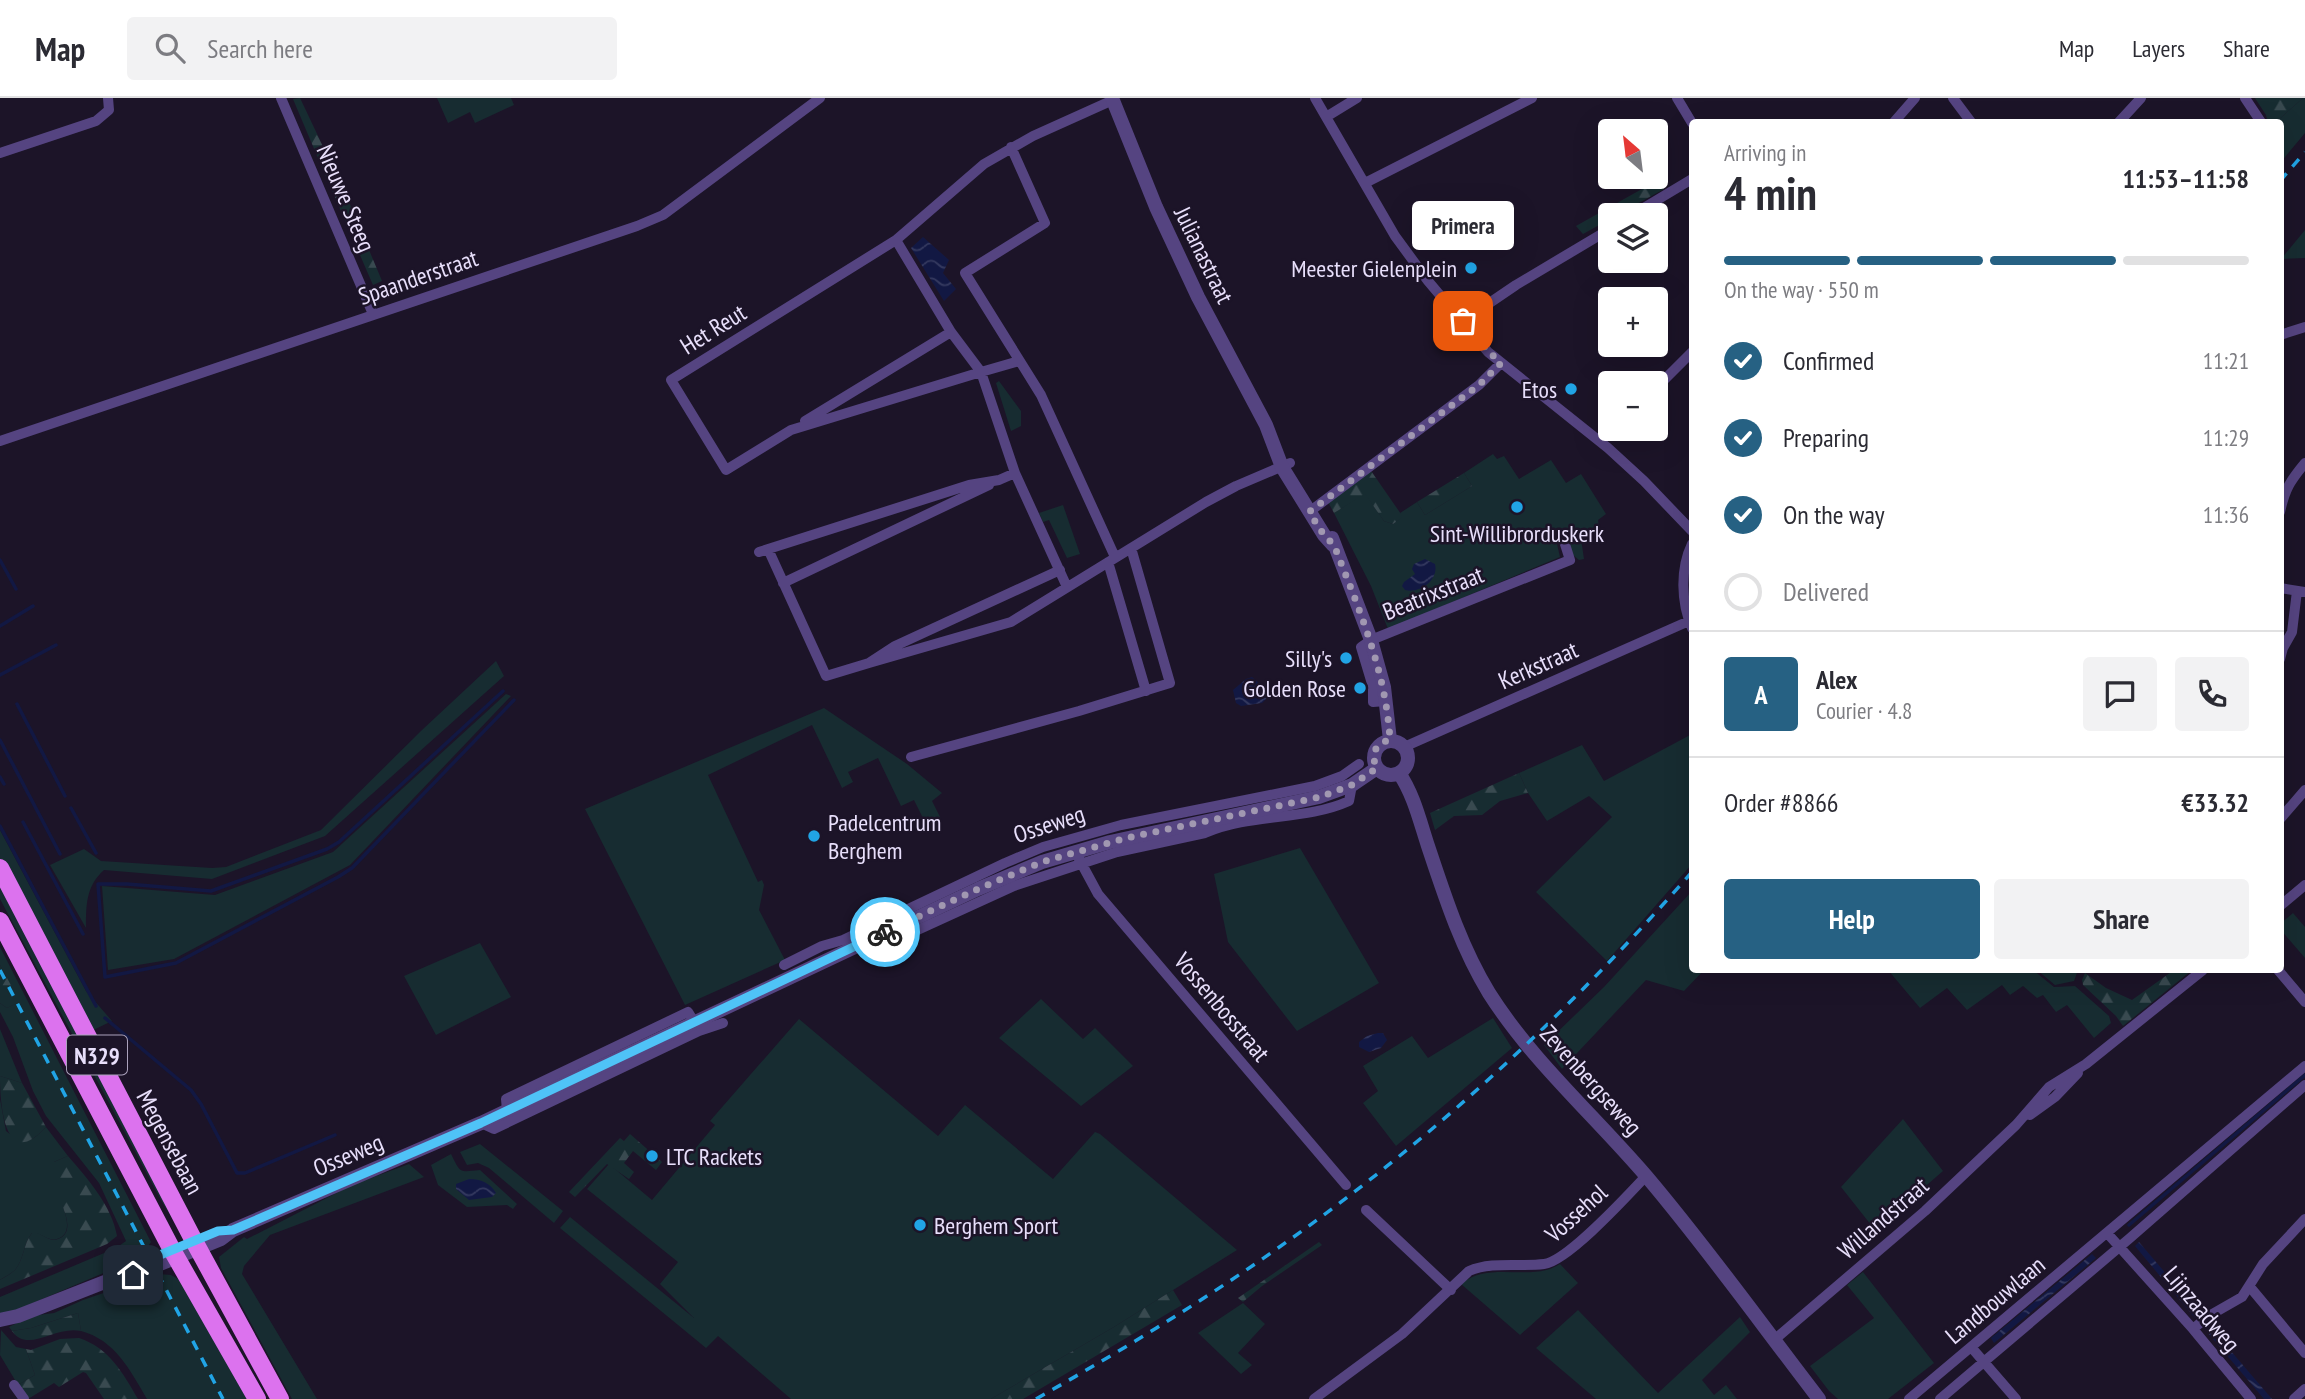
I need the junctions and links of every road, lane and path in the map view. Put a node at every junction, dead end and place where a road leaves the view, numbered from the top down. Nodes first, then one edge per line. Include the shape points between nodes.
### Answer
1 (108, 98) edge
2 (281, 98) edge
3 (820, 98) edge
4 (1315, 98) edge
5 (1357, 98) edge
6 (1532, 98) edge
7 (1677, 98) edge
8 (1953, 98) edge
9 (2141, 98) edge
10 (2245, 98) edge
11 (1113, 99) edge
12 (1908, 101) edge
13 (1326, 117) junction
14 (1690, 119) edge
15 (1896, 119) edge
16 (1969, 119) edge
17 (2122, 119) edge
18 (2259, 119) edge
19 (1011, 147) junction
20 (0, 153) edge
21 (1689, 181) edge
22 (1365, 183) junction
23 (1652, 203) edge
24 (1598, 236) edge
25 (896, 240) junction
26 (373, 314) junction
27 (1463, 321) junction
28 (2305, 327) edge
29 (951, 332) junction
30 (2284, 334) edge
31 (1689, 355) edge
32 (1019, 361) junction
33 (1501, 363) junction
34 (981, 372) junction
35 (1668, 376) edge
36 (791, 430) junction
37 (1598, 439) edge
38 (0, 441) edge
39 (1600, 441) edge
40 (2305, 463) edge
41 (1286, 465) junction
42 (1015, 473) junction
43 (999, 480) junction
44 (2284, 494) edge
45 (1312, 510) junction
46 (1689, 528) edge
47 (1564, 541) dead end
48 (1130, 548) junction
49 (1689, 553) edge
50 (1112, 559) junction
51 (1060, 570) junction
52 (783, 583) junction
53 (1067, 587) junction
54 (2301, 592) edge
55 (1689, 614) edge
56 (1689, 626) edge
57 (1371, 640) junction
58 (2284, 646) edge
59 (869, 663) junction
60 (1146, 691) junction
61 (1390, 740) junction
62 (1404, 747) junction
63 (911, 757) dead end
64 (1359, 764) dead end
65 (1377, 768) junction
66 (1399, 773) junction
67 (1352, 785) junction
68 (1332, 787) junction
69 (2305, 790) edge
70 (2284, 814) edge
71 (1078, 857) junction
72 (0, 868) edge
73 (2305, 885) edge
74 (2284, 903) edge
75 (0, 921) edge
76 (801, 964) junction
77 (784, 965) dead end
78 (2199, 973) edge
79 (2281, 973) edge
80 (2305, 1002) edge
81 (723, 1023) dead end
82 (697, 1026) junction
83 (2305, 1066) edge
84 (2305, 1085) edge
85 (481, 1123) junction
86 (1646, 1176) junction
87 (1346, 1185) dead end
88 (1366, 1210) dead end
89 (2305, 1219) edge
90 (2107, 1233) junction
91 (196, 1245) junction
92 (2121, 1246) junction
93 (174, 1254) junction
94 (2250, 1287) junction
95 (1451, 1290) junction
96 (18, 1316) junction
97 (0, 1321) edge
98 (0, 1328) edge
99 (2193, 1329) junction
100 (1774, 1340) junction
101 (1971, 1347) junction
102 (2305, 1353) edge
103 (1983, 1361) junction
104 (1807, 1383) junction
105 (14, 1385) dead end
106 (2305, 1389) edge
107 (24, 1399) edge
108 (257, 1399) edge
109 (280, 1399) edge
110 (1314, 1399) edge
111 (1819, 1399) edge
112 (1825, 1399) edge
113 (1909, 1399) edge
114 (1940, 1399) edge
115 (2016, 1399) edge
116 (2251, 1399) edge
117 (2294, 1399) edge

1 - 20 street via 109,110 96,121
2 - 26 street, Nieuwe Steeg
3 - 26 street, Spaanderstraat via 663,215
4 - 13 street
5 - 13 street
6 - 22 street
7 - 14 street
8 - 16 street
9 - 17 street
10 - 18 street
11 - 19 street, Het Reut
11 - 41 street, Julianastraat via 1179,258
12 - 15 street
13 - 22 street
19 - 25 street, Het Reut via 984,164
19 - 32 street via 1045,223 965,273
21 - 23 street
22 - 27 street via 1395,236
24 - 27 street
25 - 29 street
25 - 36 street, Het Reut via 671,380 726,470
26 - 38 street, Spaanderstraat
27 - 33 street
28 - 30 street
29 - 34 street
29 - 36 street, Het Reut
31 - 35 street
32 - 34 street, Het Reut
32 - 50 street via 1041,395
33 - 37 street
33 - 45 street via 1479,385
34 - 36 street, Het Reut
34 - 42 street
39 - 46 street
40 - 44 street
41 - 45 street, Julianastraat
41 - 48 street via 1236,486
42 - 43 street
42 - 51 street
43 - 52 street
43 - 52 street via 969,485 763,551
45 - 57 street, Julianastraat via 1334,545
47 - 57 street, Beatrixstraat via 1570,560
48 - 50 street
48 - 60 street via 1170,683
49 - 55 street, Kerkstraat via 1683,579
50 - 53 street
50 - 60 street
51 - 53 street
51 - 59 street via 895,646
52 - 59 street via 826,676
53 - 59 street via 1011,622
54 - 58 street
56 - 62 street, Kerkstraat
57 - 61 street, Julianastraat
60 - 63 street
61 - 62 street
61 - 65 street via 1376,748 1373,760
62 - 66 street via 1408,761
64 - 68 street, Osseweg
65 - 66 street via 1386,775
65 - 67 street, Osseweg
66 - 86 street, Zevenbergseweg via 1468,957 1489,993 1529,1046
67 - 68 street, Osseweg
67 - 71 street, Osseweg via 1349,801 1340,805
68 - 71 street, Osseweg
68 - 76 street, Osseweg via 1121,825 1043,847
69 - 70 street
71 - 76 street, Osseweg via 1014,873 874,944
71 - 87 street, Vossenbosstraat via 1098,894
72 - 91 main road, Megensebaan / N329
73 - 74 street
75 - 93 main road, Megensebaan / N329
76 - 77 street, Osseweg
76 - 82 street, Osseweg
78 - 100 street, Willandstraat via 2086,1064 2055,1097 2016,1125 1925,1211
79 - 80 street
81 - 82 street, Osseweg
82 - 85 street, Osseweg via 616,1052
82 - 85 street, Osseweg via 494,1129
83 - 90 street, Landbouwlaan
84 - 92 street, Landbouwlaan
85 - 91 street, Osseweg via 233,1230 218,1231
86 - 95 street, Vossehol via 1568,1253 1547,1264 1477,1268
86 - 100 street, Zevenbergseweg
88 - 95 street
89 - 94 street via 2263,1264
90 - 92 street
90 - 101 street, Landbouwlaan
91 - 93 street, Osseweg
91 - 109 main road, Megensebaan / N329
92 - 99 street, Lijnzaadweg
92 - 103 street, Landbouwlaan
93 - 96 street, Osseweg via 133,1275
93 - 108 main road, Megensebaan / N329
94 - 99 street
94 - 102 street
95 - 110 street, Vossehol via 1402,1334
96 - 97 street
96 - 98 street
99 - 116 street, Lijnzaadweg
100 - 104 street, Zevenbergseweg
101 - 103 street
101 - 113 street, Landbouwlaan
103 - 114 street, Landbouwlaan
103 - 115 street
104 - 111 street, Zevenbergseweg
104 - 112 street, Zevenbergseweg
105 - 107 street
106 - 117 street

